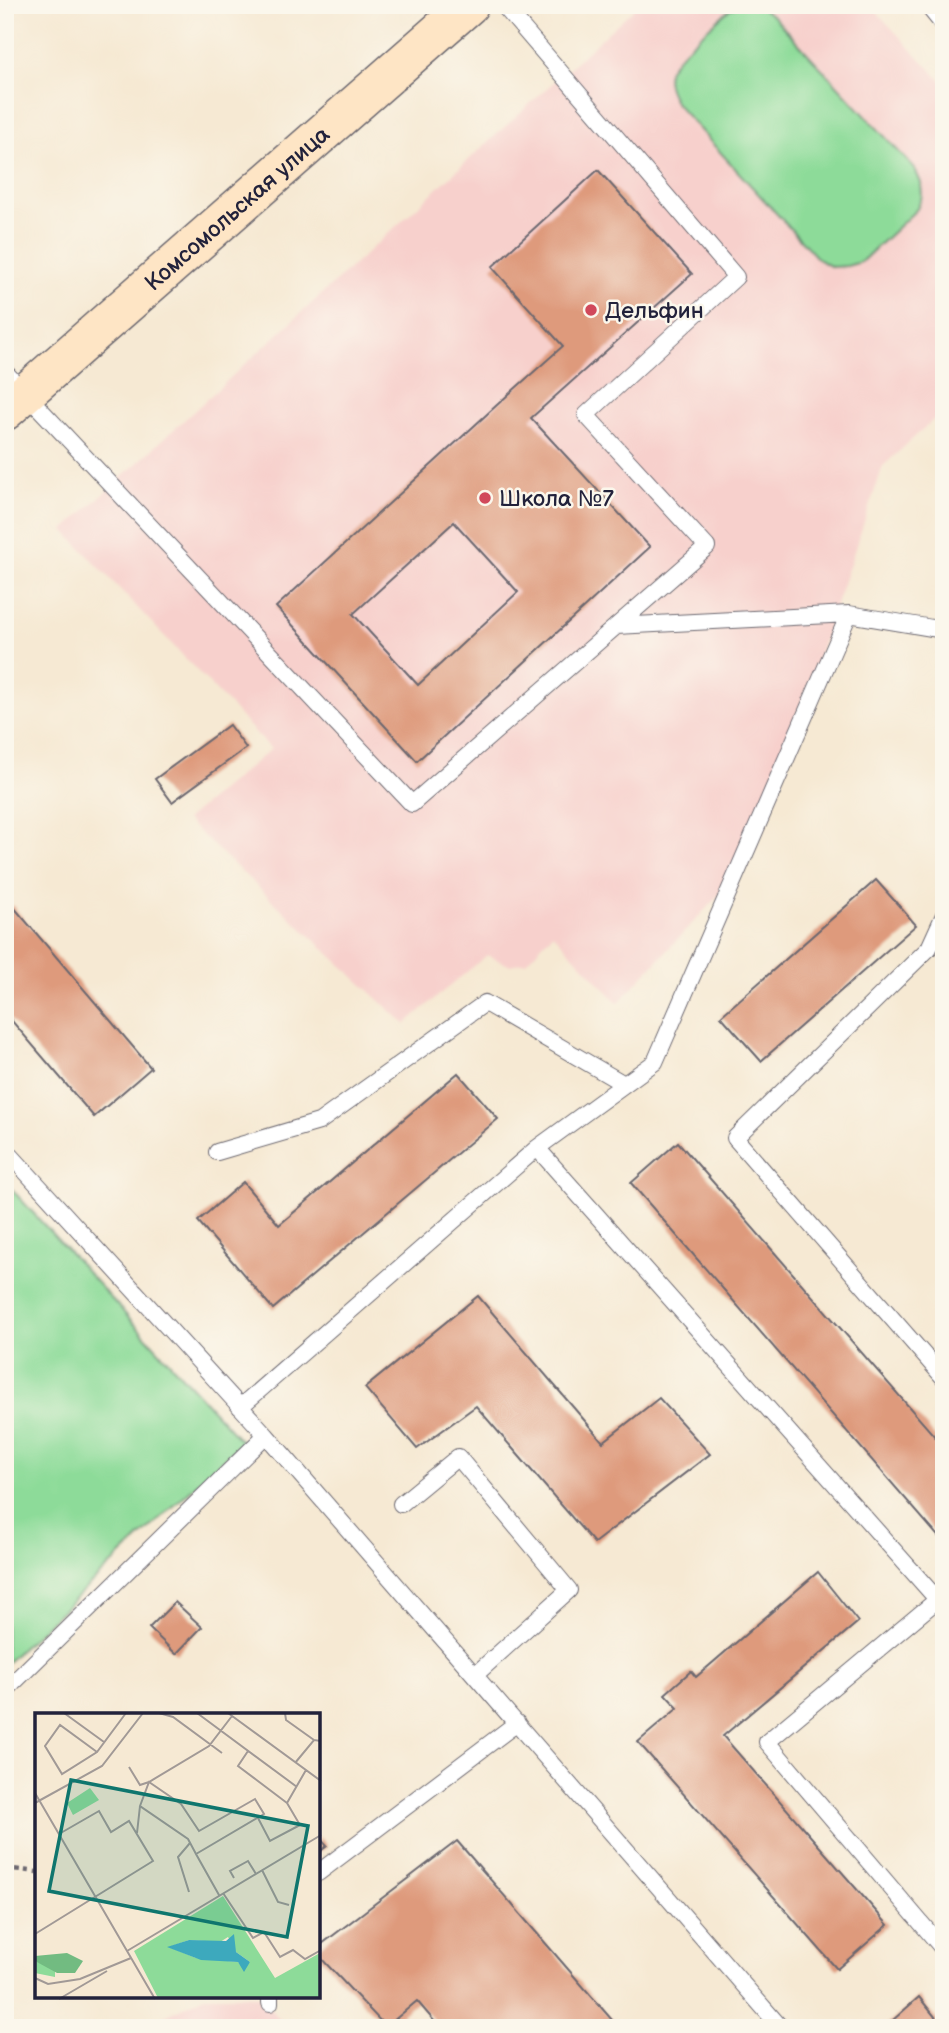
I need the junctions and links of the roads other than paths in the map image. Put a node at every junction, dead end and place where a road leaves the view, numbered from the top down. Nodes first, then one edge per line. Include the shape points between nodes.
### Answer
1 (469, 5) edge
2 (503, 5) edge
3 (927, 5) edge
4 (944, 26) edge
5 (12, 393) edge
6 (849, 614) junction
7 (616, 626) junction
8 (944, 630) edge
9 (944, 915) edge
10 (624, 1084) junction
11 (537, 1147) junction
12 (5, 1149) edge
13 (217, 1152) dead end
14 (944, 1378) edge
15 (240, 1407) junction
16 (266, 1434) junction
17 (401, 1504) dead end
18 (941, 1604) edge
19 (475, 1675) junction
20 (5, 1691) edge
21 (517, 1723) junction
22 (320, 1871) edge
23 (944, 1950) edge
24 (781, 2028) edge

1 - 5 main road, Комсомольская улица
2 - 7 lane via 736,277 586,415 707,547
3 - 4 lane
5 - 7 lane via 412,804
6 - 7 lane
6 - 8 lane
6 - 10 lane via 655,1062
9 - 14 lane via 929,948 735,1138
10 - 11 lane
10 - 13 lane via 485,1003 319,1122
11 - 15 lane
11 - 18 lane
12 - 15 lane
15 - 16 lane
16 - 19 lane
16 - 20 lane
17 - 19 lane via 458,1457 569,1590
18 - 23 lane via 767,1742
19 - 21 lane
21 - 22 lane
21 - 24 lane

